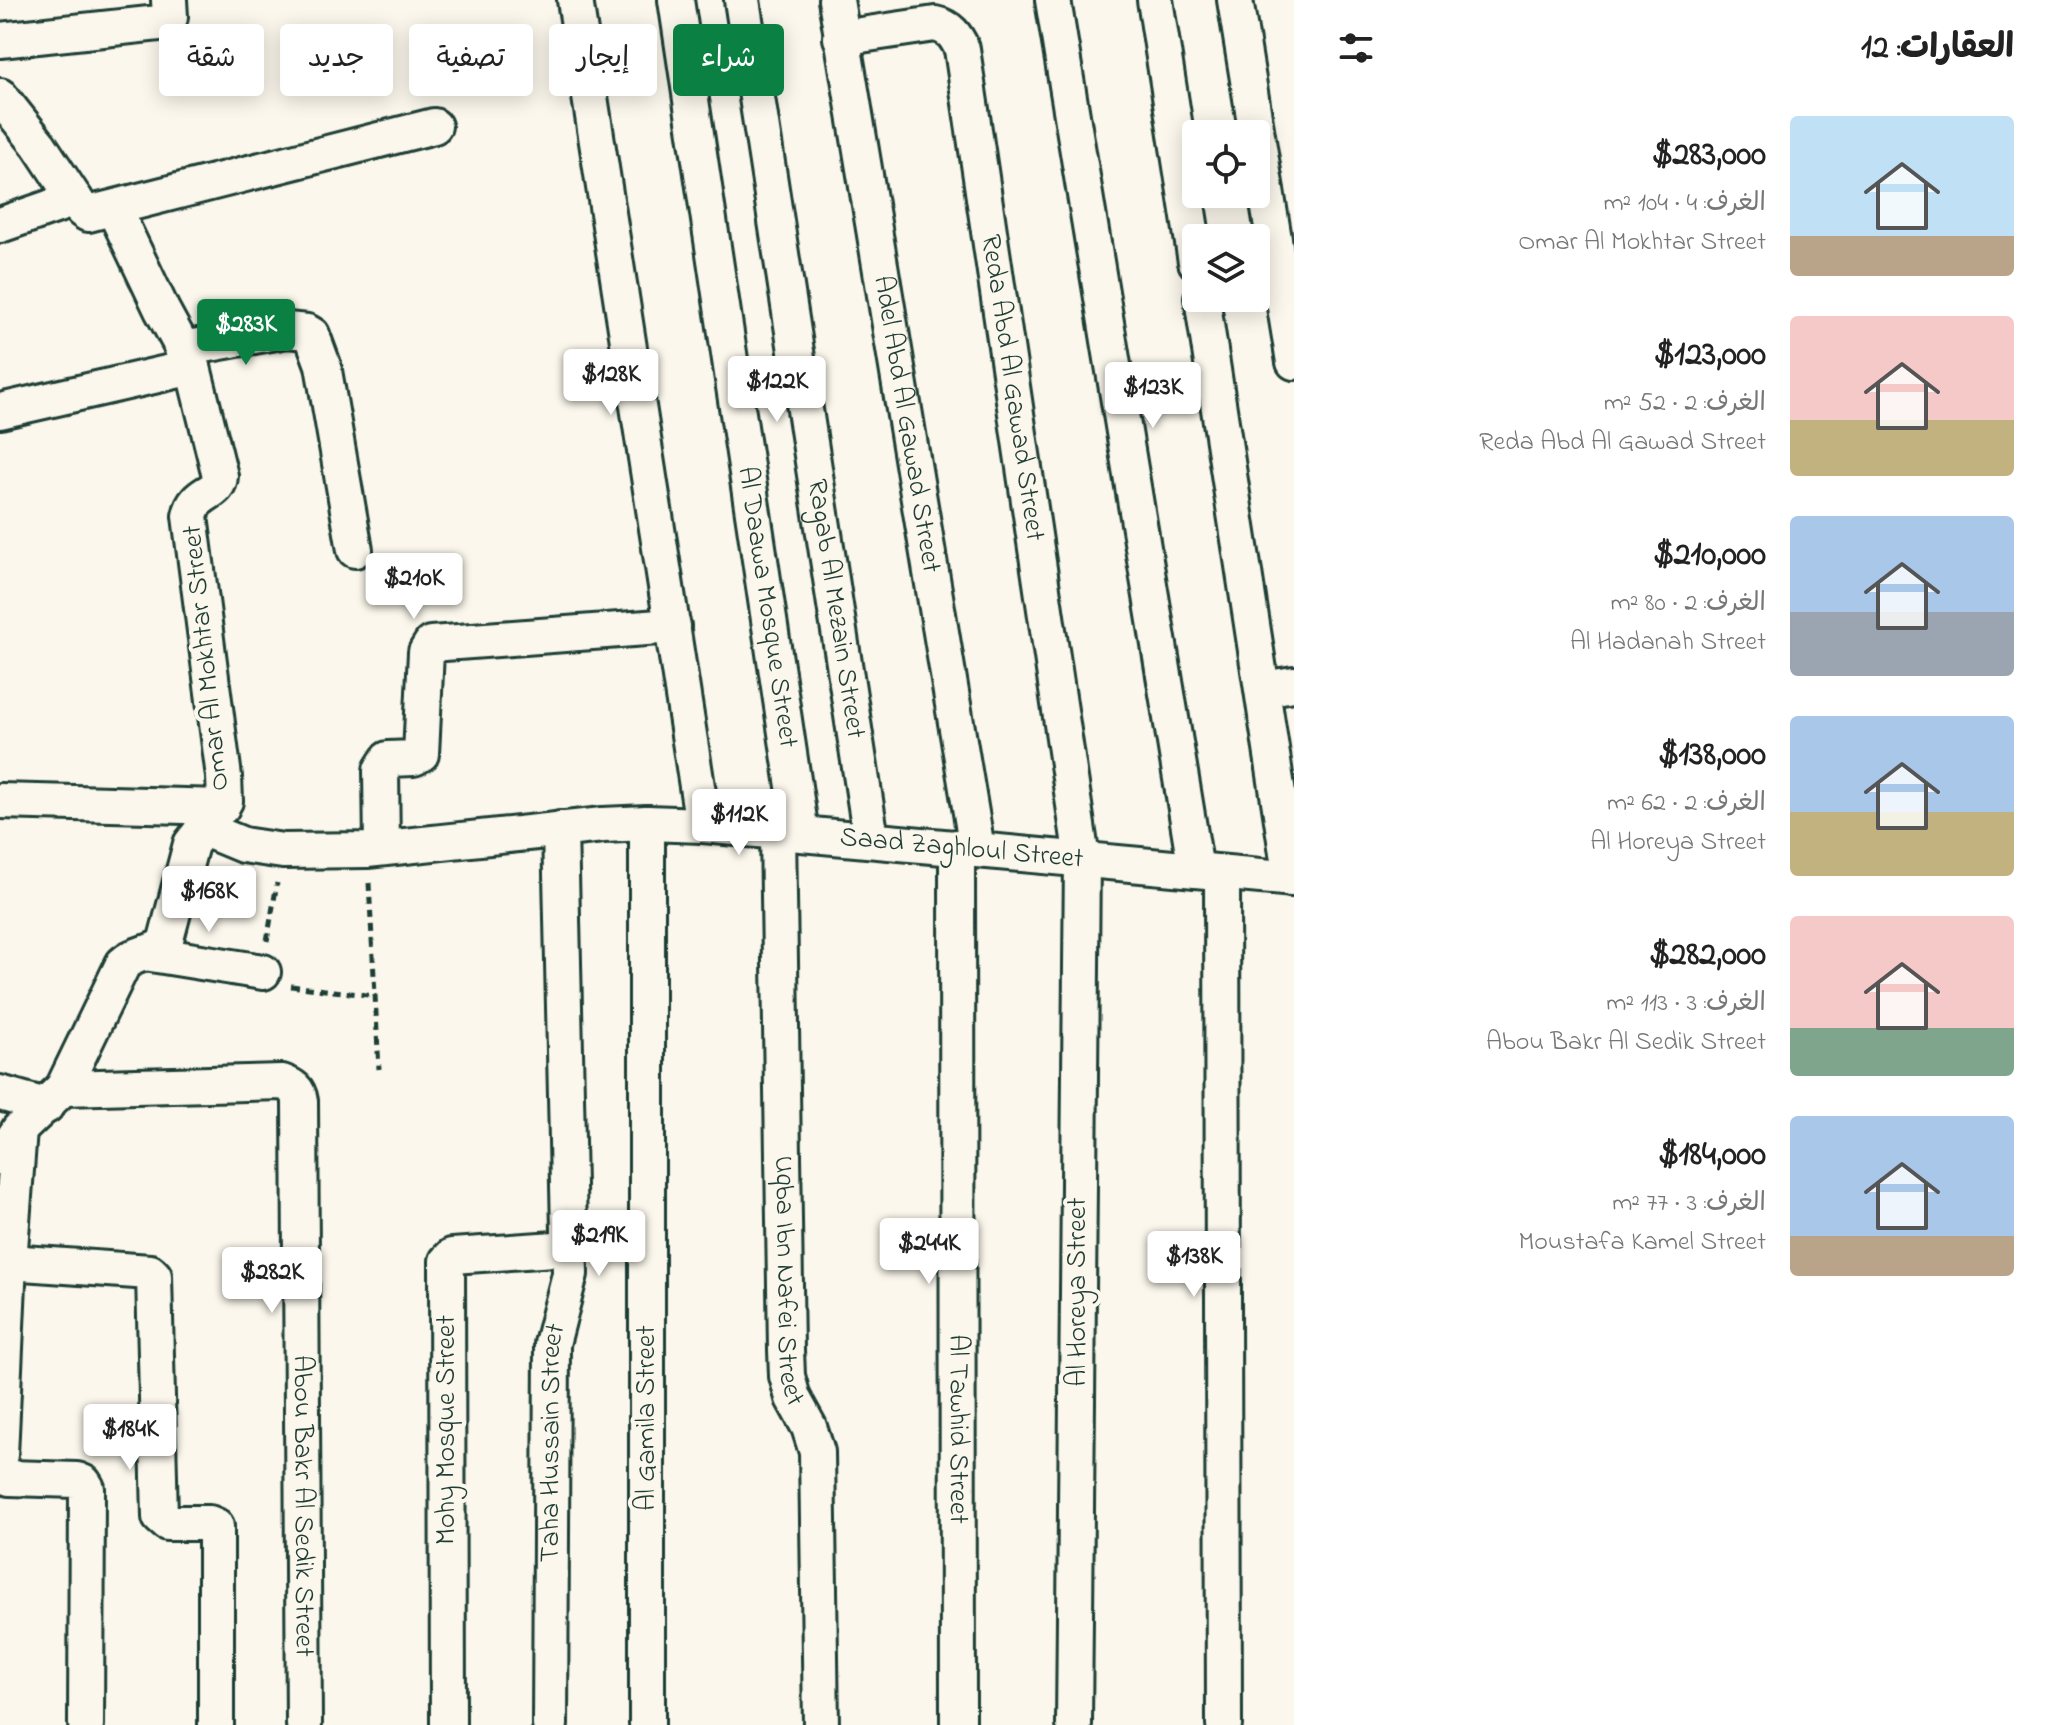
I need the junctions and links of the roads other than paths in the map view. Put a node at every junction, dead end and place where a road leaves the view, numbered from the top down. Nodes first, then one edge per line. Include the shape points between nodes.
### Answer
1 (169, 0) edge
2 (575, 0) edge
3 (676, 0) edge
4 (742, 0) edge
5 (836, 0) edge
6 (1053, 0) edge
7 (1155, 0) edge
8 (1235, 0) edge
9 (841, 38) junction
10 (0, 40) edge
11 (0, 96) edge
12 (434, 126) dead end
13 (95, 208) junction
14 (1190, 224) edge
15 (0, 225) edge
16 (1205, 312) edge
17 (188, 358) junction
18 (1294, 362) edge
19 (0, 411) edge
20 (355, 550) dead end
21 (673, 626) junction
22 (1278, 687) edge
23 (0, 801) edge
24 (212, 818) junction
25 (647, 823) junction
26 (703, 825) junction
27 (560, 829) junction
28 (790, 832) junction
29 (871, 839) junction
30 (967, 848) junction
31 (375, 849) junction
32 (1082, 859) junction
33 (1209, 871) junction
34 (1293, 879) edge
35 (145, 953) junction
36 (263, 972) road end
37 (0, 1093) edge
38 (55, 1097) junction
39 (19, 1130) junction
40 (0, 1158) edge
41 (570, 1248) junction
42 (9, 1262) junction
43 (0, 1455) edge
44 (0, 1469) edge
45 (86, 1725) edge
46 (216, 1725) edge
47 (304, 1725) edge
48 (448, 1725) edge
49 (550, 1725) edge
50 (647, 1725) edge
51 (821, 1725) edge
52 (958, 1725) edge
53 (1074, 1725) edge
54 (1224, 1725) edge

1 - 10 street via 170,17 159,23
2 - 21 street
3 - 28 street, Al Daawa Mosque Street
4 - 29 street, Ragab Al Mezain Street
5 - 9 street, Adel Abd Al Gawad Street
6 - 33 street
7 - 14 street
8 - 18 street
9 - 30 street, Adel Abd Al Gawad Street
9 - 32 street, Reda Abd Al Gawad Street via 935,24 952,32 962,49
11 - 13 street, Omar Al Mokhtar Street
12 - 13 street
13 - 15 street
13 - 17 street, Omar Al Mokhtar Street
16 - 22 street
17 - 19 street
17 - 20 street via 287,330 312,335 323,365
17 - 24 street, Omar Al Mokhtar Street via 220,476 216,487 194,503 190,516 226,794
21 - 26 street
21 - 31 street via 431,644 426,652 421,754 388,759 381,770
22 - 34 street
23 - 24 street
24 - 31 street, Saad Zaghloul Street via 243,845 283,851
24 - 35 street, Omar Al Mokhtar Street via 188,856 168,936 157,950
25 - 26 street, Saad Zaghloul Street
25 - 27 street, Saad Zaghloul Street
25 - 50 street, Al Gamila Street
26 - 28 street, Saad Zaghloul Street
27 - 31 street, Saad Zaghloul Street
27 - 41 street, Taha Hussain Street
28 - 29 street, Saad Zaghloul Street
28 - 51 street, Uqba Ibn Nafei Street via 786,1350 793,1398 817,1452
29 - 30 street, Saad Zaghloul Street
30 - 32 street, Saad Zaghloul Street
30 - 52 street, Al Tawhid Street
32 - 33 street, Saad Zaghloul Street
32 - 53 street, Al Horeya Street
33 - 34 street, Saad Zaghloul Street
33 - 54 street
35 - 36 street
35 - 38 street, Omar Al Mokhtar Street via 129,958 119,970
37 - 38 street
38 - 39 street, Omar Al Mokhtar Street
38 - 47 street, Abou Bakr Al Sedik Street via 282,1082 298,1091
39 - 40 street, Omar Al Mokhtar Street
39 - 42 street
41 - 48 street, Mohy Mosque Street via 452,1256 447,1261
41 - 49 street, Taha Hussain Street via 568,1289 552,1344
42 - 43 street
42 - 46 street via 154,1276 160,1517 167,1523 216,1526
44 - 45 street via 10,1478 77,1480 87,1488

